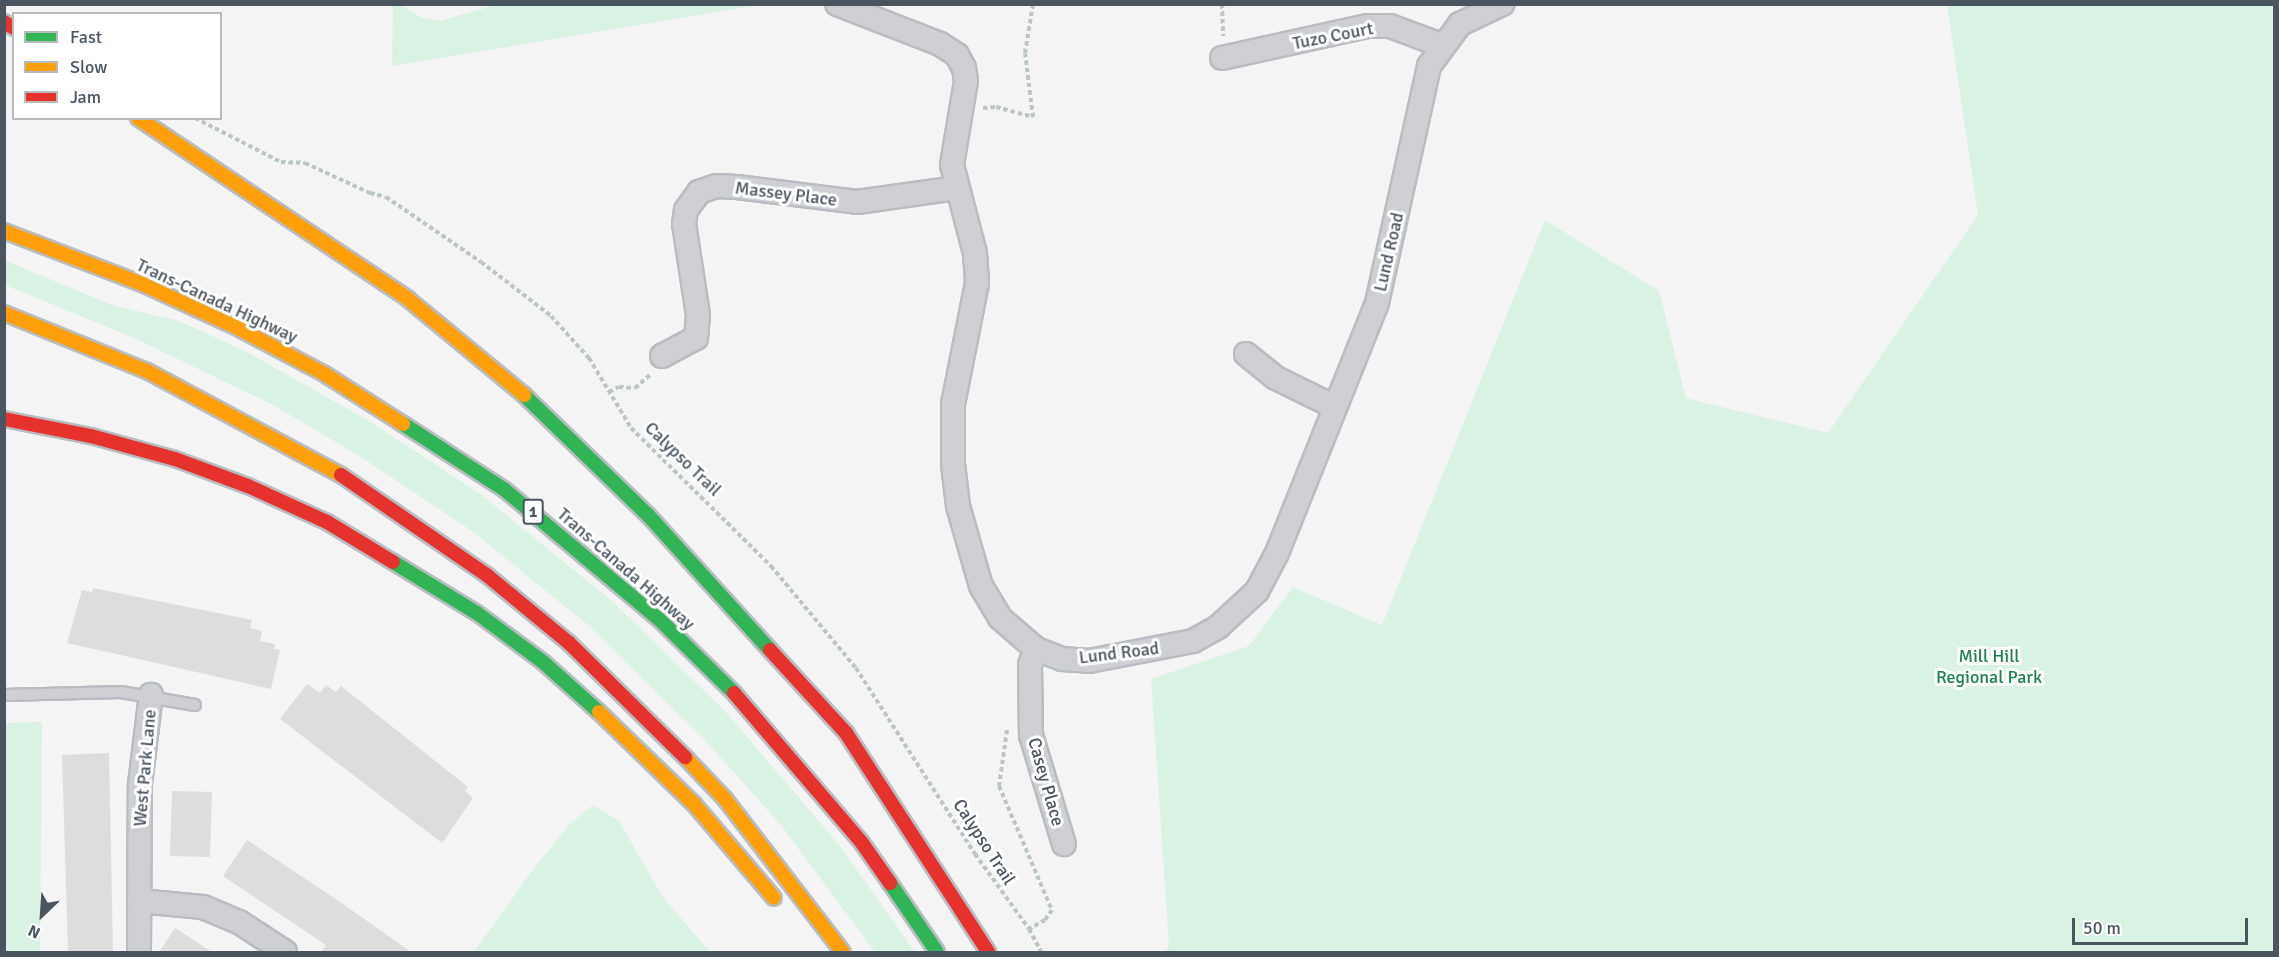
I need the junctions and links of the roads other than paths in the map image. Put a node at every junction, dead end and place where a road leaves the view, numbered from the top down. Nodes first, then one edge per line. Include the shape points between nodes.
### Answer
1 (837, 4) edge
2 (1502, 4) edge
3 (1441, 45) junction
4 (1222, 58) road end
5 (141, 120) edge
6 (956, 188) junction
7 (4, 231) edge
8 (4, 313) edge
9 (1246, 354) dead end
10 (662, 356) road end
11 (1335, 407) junction
12 (4, 419) edge
13 (1036, 649) junction
14 (4, 694) edge
15 (151, 694) junction
16 (195, 705) dead end
17 (1064, 844) dead end
18 (139, 901) junction
19 (787, 913) dead end
20 (139, 952) edge
21 (285, 952) edge
22 (843, 952) edge
23 (937, 952) edge
24 (988, 952) edge

1 - 6 street, Lund Road via 940,44 957,55 966,81 953,142
2 - 3 street, Lund Road via 1460,24
3 - 4 street, Tuzo Court via 1406,30 1368,26
3 - 11 street, Lund Road via 1429,66 1387,272
5 - 24 highway via 408,299 528,398 630,498 846,733
6 - 10 street, Massey Place via 857,201 737,187 716,186 699,192 686,210 684,224 698,315 696,338
6 - 13 street, Lund Road via 975,253 977,283 953,404 958,506 981,586 1000,618
7 - 23 highway, Trans-Canada Highway / 1 via 142,284 236,327 343,384 505,490 643,605 737,696 862,843
8 - 22 highway via 147,370 294,446 376,496 488,576 643,711 725,799
9 - 11 street via 1276,378
11 - 13 street, Lund Road via 1269,572 1257,591 1231,617 1193,641 1143,653 1089,661 1062,659
12 - 19 highway via 143,450 248,486 327,522 477,613 543,663 639,750 694,804
13 - 17 street, Casey Place via 1030,665 1029,704 1035,755
14 - 15 lane, West Park Lane
15 - 16 lane
15 - 18 street, West Park Lane via 140,784
18 - 20 street, West Park Lane
18 - 21 street via 203,907 239,922

